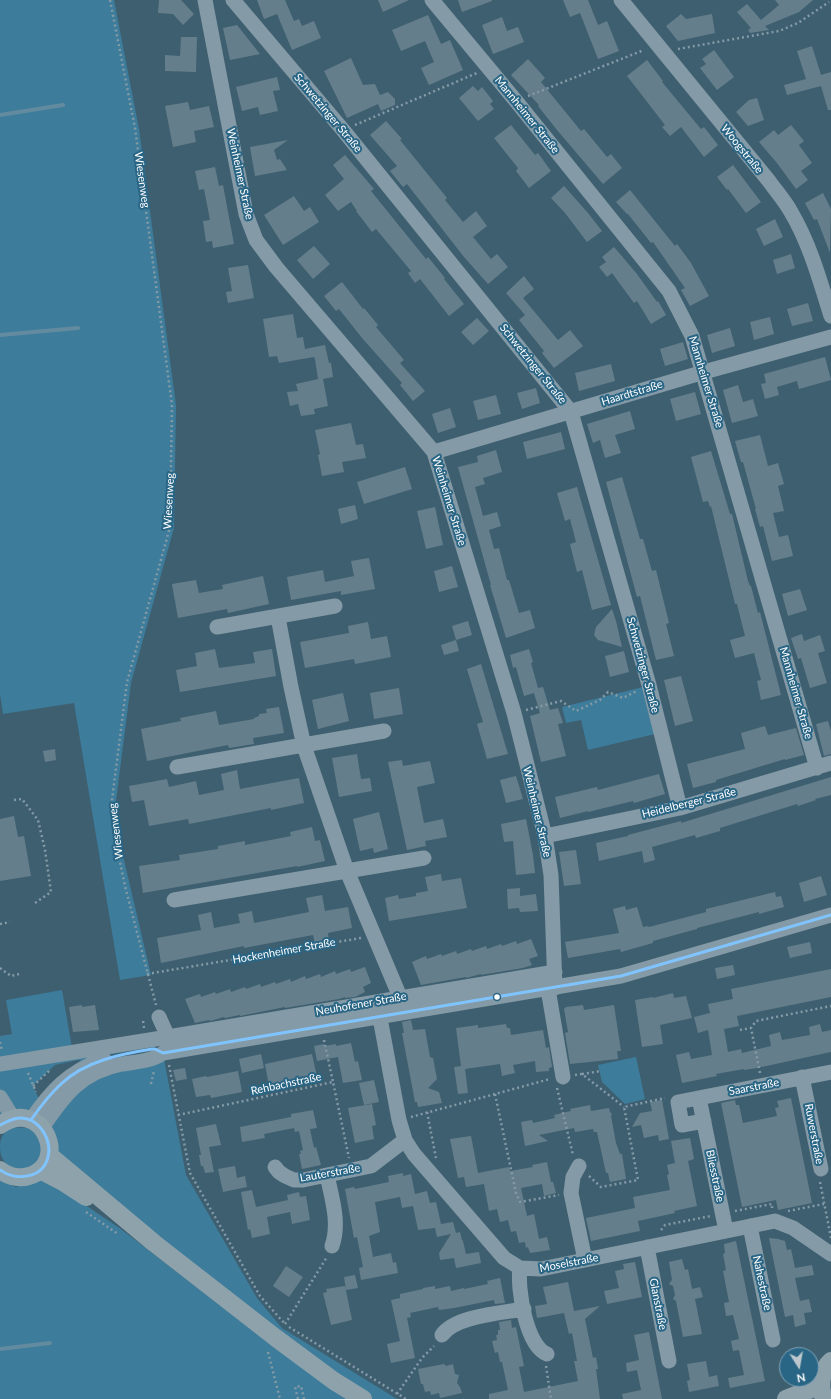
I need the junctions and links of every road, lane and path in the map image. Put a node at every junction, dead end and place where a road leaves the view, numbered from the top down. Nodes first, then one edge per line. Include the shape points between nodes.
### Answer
1 (110, 0) edge
2 (205, 0) edge
3 (233, 0) edge
4 (432, 0) edge
5 (621, 0) edge
6 (829, 2) edge
7 (661, 48) junction
8 (489, 68) junction
9 (516, 101) junction
10 (343, 130) junction
11 (831, 316) edge
12 (831, 337) edge
13 (704, 372) junction
14 (571, 412) junction
15 (434, 452) junction
16 (335, 606) dead end
17 (278, 617) junction
18 (217, 627) dead end
19 (650, 684) junction
20 (514, 713) junction
21 (384, 731) dead end
22 (304, 746) junction
23 (824, 766) edge
24 (177, 767) dead end
25 (14, 800) dead end
26 (680, 808) junction
27 (545, 836) junction
28 (424, 858) dead end
29 (346, 871) junction
30 (174, 900) dead end
31 (35, 903) dead end
32 (831, 915) edge
33 (10, 922) dead end
34 (0, 924) edge
35 (373, 936) junction
36 (0, 968) edge
37 (554, 972) junction
38 (19, 974) dead end
39 (147, 974) junction
40 (552, 989) junction
41 (154, 997) dead end
42 (400, 997) junction
43 (831, 1006) edge
44 (403, 1013) junction
45 (159, 1017) dead end
46 (380, 1018) junction
47 (322, 1027) junction
48 (751, 1028) junction
49 (740, 1030) dead end
50 (167, 1047) junction
51 (0, 1064) edge
52 (55, 1065) dead end
53 (601, 1072) dead end
54 (831, 1072) edge
55 (582, 1074) junction
56 (559, 1077) junction
57 (802, 1077) junction
58 (333, 1082) junction
59 (33, 1086) dead end
60 (763, 1086) junction
61 (494, 1094) junction
62 (0, 1097) edge
63 (699, 1098) junction
64 (678, 1102) junction
65 (624, 1107) junction
66 (427, 1112) junction
67 (178, 1115) junction
68 (399, 1120) junction
69 (704, 1121) junction
70 (22, 1123) edge
71 (405, 1140) junction
72 (49, 1155) junction
73 (579, 1166) junction
74 (276, 1167) dead end
75 (821, 1169) joint
76 (0, 1170) edge
77 (40, 1170) junction
78 (352, 1170) junction
79 (431, 1173) junction
80 (328, 1175) junction
81 (571, 1193) junction
82 (824, 1204) junction
83 (775, 1222) junction
84 (750, 1226) junction
85 (726, 1231) junction
86 (831, 1239) edge
87 (154, 1243) junction
88 (332, 1246) joint
89 (647, 1247) junction
90 (831, 1254) edge
91 (585, 1260) junction
92 (520, 1268) junction
93 (524, 1309) junction
94 (280, 1331) junction
95 (442, 1335) joint
96 (773, 1340) dead end
97 (547, 1354) joint
98 (670, 1361) dead end
99 (831, 1361) edge
100 (823, 1390) edge
101 (397, 1394) junction
102 (280, 1399) edge
103 (298, 1399) edge
104 (304, 1399) edge
105 (363, 1399) edge
106 (406, 1399) edge
107 (551, 1399) edge
108 (786, 1399) edge

1 - 39 path, Wiesenweg via 135,128 172,405 170,527 127,682 112,800 116,843
2 - 15 street, Weinheimer Straße via 246,214 256,240 276,267
3 - 10 street, Schwetzinger Straße
4 - 8 street, Mannheimer Straße
5 - 7 street, Woogstraße
6 - 7 path via 798,23 779,31
7 - 9 path
7 - 11 street, Woogstraße via 769,181 791,212 815,266
8 - 9 street, Mannheimer Straße
8 - 10 path
9 - 13 street, Mannheimer Straße via 669,292 692,336
10 - 14 street, Schwetzinger Straße
12 - 13 street, Haardtstraße
13 - 14 street, Haardtstraße
13 - 23 street, Mannheimer Straße
14 - 15 street, Haardtstraße
14 - 19 street, Schwetzinger Straße
15 - 20 street, Weinheimer Straße
16 - 17 street
17 - 18 street
17 - 22 street
19 - 20 path via 623,698 608,692 600,700 576,711 561,701
19 - 26 street, Schwetzinger Straße
20 - 27 street, Weinheimer Straße
21 - 22 street
22 - 24 street
22 - 29 street
23 - 26 street, Heidelberger Straße
25 - 31 path via 22,799 38,820 45,850 50,892
26 - 27 street, Heidelberger Straße
27 - 37 street, Weinheimer Straße via 550,876
28 - 29 street
29 - 30 street
29 - 35 street
32 - 40 street, Neuhofener Straße via 621,976
33 - 34 path
35 - 39 path, Hockenheimer Straße
35 - 42 street
36 - 38 path via 11,976
37 - 40 street, Weinheimer Straße
37 - 42 street, Neuhofener Straße
39 - 41 path, Wiesenweg
40 - 44 street, Neuhofener Straße
40 - 56 street
42 - 44 street
42 - 50 street, Neuhofener Straße
43 - 48 path via 756,1021
44 - 46 street, Neuhofener Straße
45 - 50 street
46 - 47 street, Neuhofener Straße
46 - 68 street
47 - 50 street, Neuhofener Straße
47 - 58 path
48 - 49 path
48 - 60 path
50 - 51 street, Neuhofener Straße
50 - 67 path
50 - 70 street, Neuhofener Straße via 156,1058 106,1068 80,1082 62,1099
52 - 59 path
53 - 55 path
54 - 57 street, Saarstraße
55 - 56 path
55 - 65 path
56 - 61 path
56 - 73 path via 571,1152
57 - 60 street, Saarstraße
57 - 75 street, Ruwerstraße
58 - 67 path, Rehbachstraße
58 - 78 path, Rehbachstraße
60 - 63 street, Saarstraße
61 - 66 path
61 - 81 path via 520,1202
62 - 70 street
63 - 64 street, Saarstraße
63 - 69 street, Bliesstraße
64 - 65 path via 670,1097
64 - 69 street via 682,1126
65 - 73 path via 638,1180 601,1187
66 - 68 path
66 - 79 path via 438,1167
67 - 94 path via 190,1173
68 - 71 street
69 - 85 street, Bliesstraße
70 - 72 main road via 47,1136 50,1145
71 - 78 street, Lauterstraße via 371,1166
71 - 79 street
72 - 77 main road
72 - 87 main road
73 - 81 street via 573,1177
74 - 80 street, Lauterstraße via 279,1172 294,1180
75 - 82 path, Ruwerstraße
76 - 77 main road via 14,1177 24,1178
77 - 87 main road via 63,1182
78 - 80 street, Lauterstraße
79 - 92 street via 504,1258
80 - 88 street via 336,1220 336,1236
81 - 91 street
82 - 83 path via 773,1214
82 - 86 path, Ruwerstraße
83 - 84 street, Moselstraße
83 - 90 street, Moselstraße via 793,1228
84 - 85 street, Moselstraße
84 - 96 street, Nahestraße
85 - 89 street, Moselstraße
87 - 94 main road
88 - 94 path
89 - 91 street, Moselstraße
89 - 98 street, Glanstraße
91 - 92 street, Moselstraße via 541,1269
92 - 93 street
93 - 95 street via 468,1319 454,1324
93 - 97 street via 528,1331 536,1346
94 - 101 path
94 - 102 path via 268,1349
94 - 105 main road via 334,1381
95 - 101 path
97 - 107 path
99 - 100 main road via 823,1372
100 - 108 main road via 809,1390
101 - 106 path
103 - 104 path via 295,1387 302,1386

